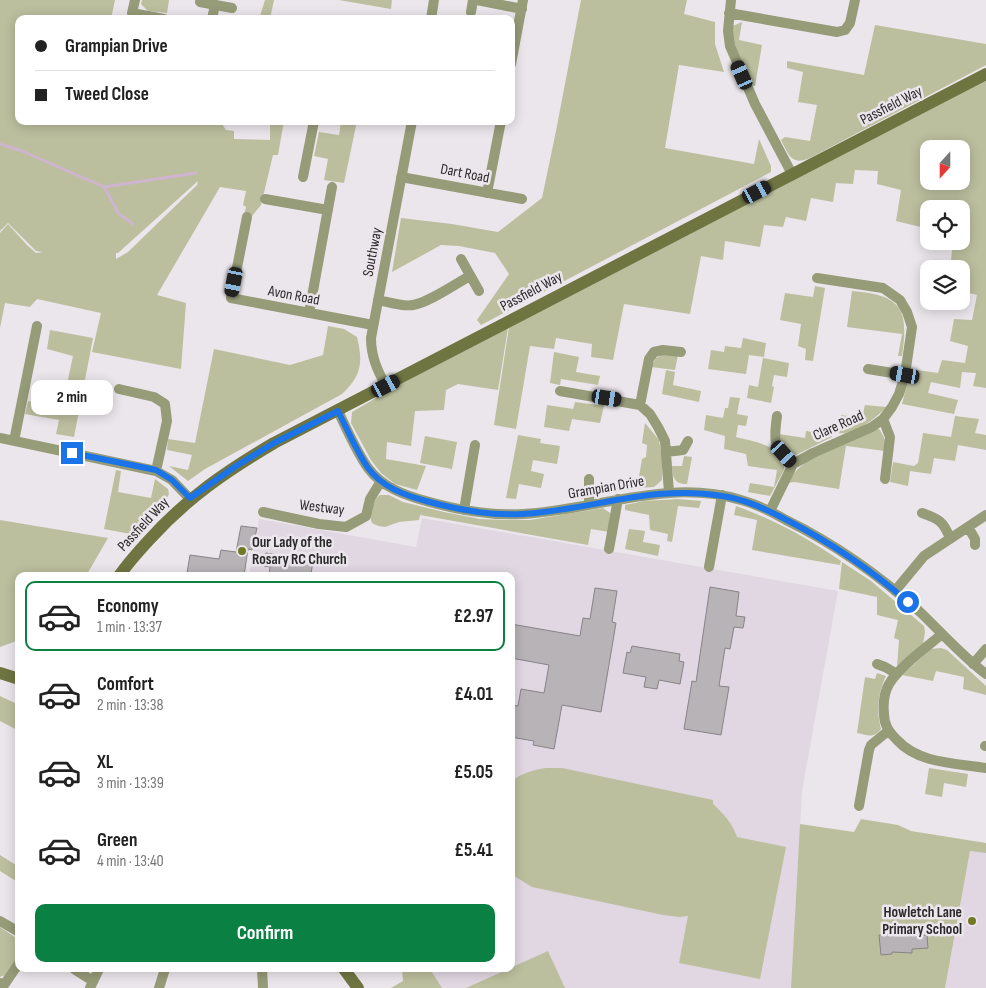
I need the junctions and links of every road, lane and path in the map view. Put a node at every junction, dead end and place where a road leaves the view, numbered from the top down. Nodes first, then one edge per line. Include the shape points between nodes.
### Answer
1 (135, 0) edge
2 (434, 0) edge
3 (473, 0) edge
4 (477, 0) edge
5 (731, 0) edge
6 (855, 0) edge
7 (200, 2) dead end
8 (523, 4) edge
9 (215, 5) junction
10 (232, 8) dead end
11 (471, 12) dead end
12 (729, 13) junction
13 (143, 15) edge
14 (213, 15) edge
15 (432, 15) edge
16 (515, 44) edge
17 (986, 74) edge
18 (313, 125) edge
19 (411, 125) edge
20 (499, 125) edge
21 (792, 174) junction
22 (401, 176) junction
23 (303, 177) dead end
24 (332, 187) dead end
25 (487, 193) junction
26 (265, 199) dead end
27 (522, 199) dead end
28 (328, 210) junction
29 (247, 217) dead end
30 (461, 259) dead end
31 (470, 276) junction
32 (817, 278) dead end
33 (479, 291) dead end
34 (378, 300) junction
35 (310, 313) junction
36 (373, 324) junction
37 (37, 326) dead end
38 (680, 352) dead end
39 (868, 369) dead end
40 (905, 375) junction
41 (386, 386) junction
42 (119, 389) dead end
43 (560, 391) dead end
44 (640, 405) junction
45 (338, 411) junction
46 (777, 416) dead end
47 (883, 419) junction
48 (0, 438) edge
49 (14, 441) junction
50 (688, 441) dead end
51 (475, 445) dead end
52 (666, 452) junction
53 (793, 464) junction
54 (156, 470) junction
55 (589, 479) dead end
56 (885, 479) dead end
57 (381, 481) junction
58 (669, 492) junction
59 (722, 496) junction
60 (190, 498) junction
61 (618, 500) junction
62 (590, 505) junction
63 (464, 510) junction
64 (263, 512) dead end
65 (770, 512) junction
66 (922, 513) dead end
67 (986, 514) edge
68 (968, 527) junction
69 (950, 538) junction
70 (975, 545) dead end
71 (610, 549) dead end
72 (709, 567) dead end
73 (122, 572) edge
74 (895, 591) junction
75 (942, 634) junction
76 (986, 649) edge
77 (877, 664) dead end
78 (973, 664) junction
79 (896, 674) junction
80 (986, 674) edge
81 (888, 731) junction
82 (986, 768) edge
83 (859, 806) dead end
84 (0, 921) edge
85 (15, 930) edge
86 (15, 969) edge
87 (77, 972) edge
88 (97, 972) edge
89 (164, 972) edge
90 (262, 972) edge
91 (346, 972) edge
92 (0, 983) edge
93 (91, 984) edge
94 (159, 988) edge
95 (263, 988) edge
96 (358, 988) edge

1 - 13 street via 132,13
2 - 15 street
3 - 11 street
4 - 8 street
5 - 12 street
6 - 12 street via 850,23 845,30 837,32
7 - 9 street
8 - 16 street
9 - 10 street
9 - 14 street
12 - 21 street via 730,46 755,104
17 - 21 street, Passfield Way
18 - 23 street
19 - 22 street, Southway
20 - 25 street
21 - 41 street, Passfield Way
22 - 25 street, Dart Road
22 - 34 street, Southway
24 - 28 street
25 - 27 street, Dart Road
26 - 28 street
28 - 35 street
29 - 35 street, Avon Road via 231,298
30 - 31 street
31 - 33 street
31 - 34 street via 413,305
32 - 40 street, Clare Road via 865,281 884,288 900,300 912,327
34 - 36 street, Southway
35 - 36 street, Avon Road
36 - 41 street, Southway via 371,352
37 - 49 street
38 - 44 street via 654,352 649,359
39 - 40 street
40 - 47 street, Clare Road via 899,394
41 - 45 street, Passfield Way
42 - 54 street via 154,397 165,404 167,421
43 - 44 street
44 - 52 street via 658,427
45 - 57 street, Grampian Drive via 368,468
45 - 60 street, Passfield Way via 274,443
46 - 53 street via 776,445
47 - 53 street, Clare Road
47 - 56 street via 890,437
48 - 49 street
49 - 54 street
50 - 52 street via 683,450
51 - 63 street
52 - 58 street
53 - 65 street
54 - 60 street
55 - 62 street
57 - 63 street, Grampian Drive via 406,495
57 - 64 street, Westway via 370,499 366,516 346,527
58 - 59 street, Grampian Drive
58 - 61 street, Grampian Drive
59 - 65 street, Grampian Drive via 742,500
59 - 72 street
60 - 73 street, Passfield Way
61 - 62 street, Grampian Drive
61 - 71 street
62 - 63 street, Grampian Drive via 524,514 494,515
65 - 74 street, Grampian Drive via 842,551
66 - 69 street via 938,518
67 - 68 street
68 - 69 street
68 - 70 street
69 - 74 street via 924,556
74 - 75 street, Grampian Drive
75 - 78 street, Grampian Drive
75 - 79 street
76 - 78 street
77 - 79 street
78 - 80 street, Grampian Drive
79 - 81 street via 884,699 884,720
81 - 82 street via 905,749 927,759
81 - 83 street via 871,745
84 - 85 street
86 - 92 street via 4,985
87 - 93 street
88 - 93 street
89 - 94 street
90 - 95 street
91 - 96 street

